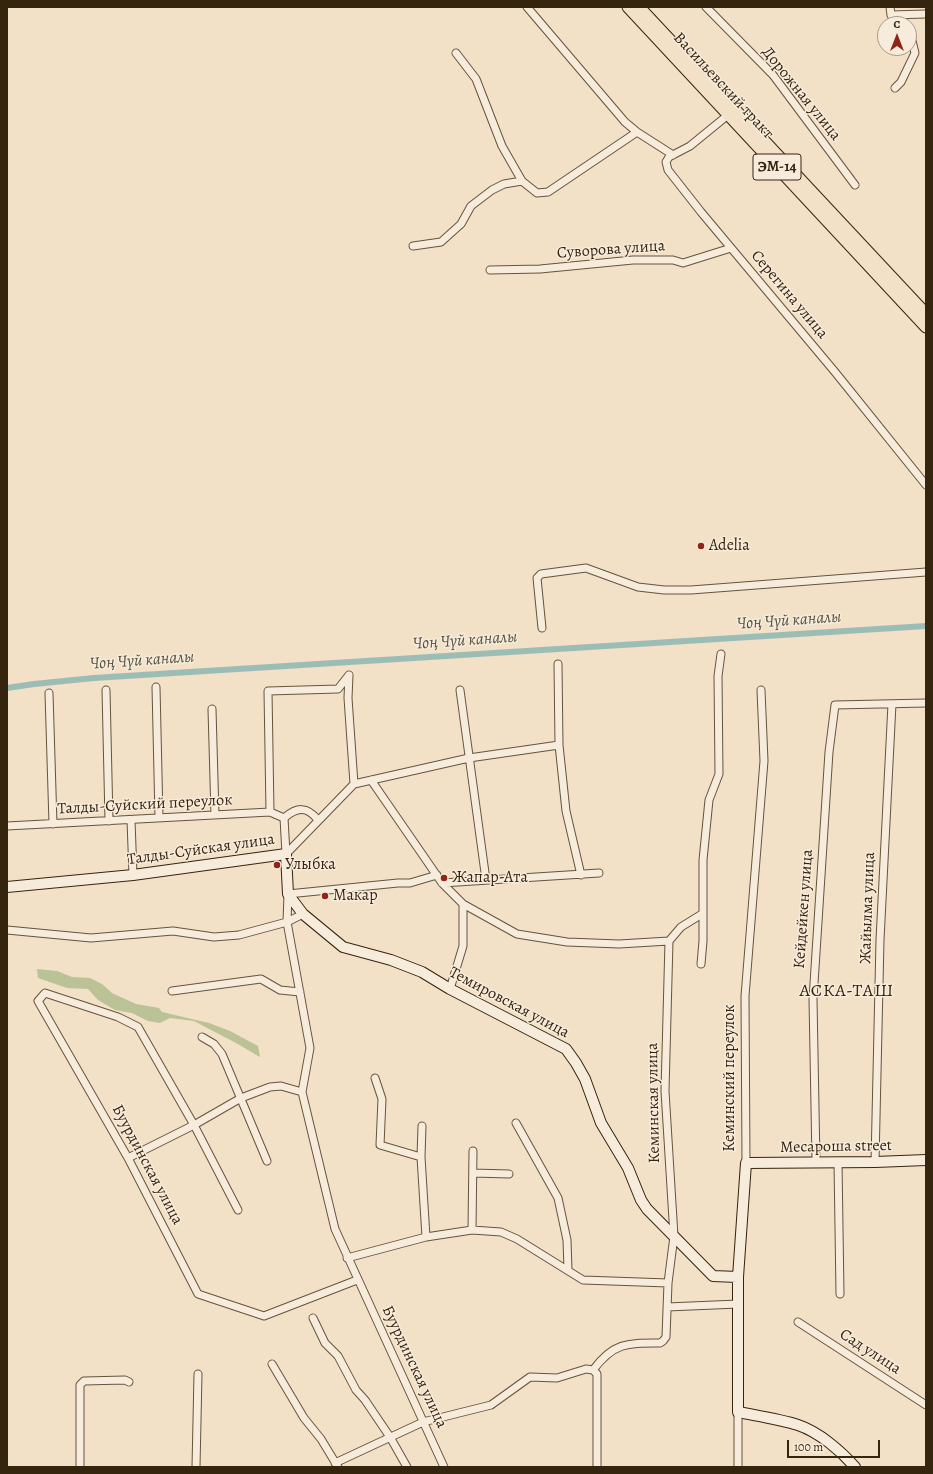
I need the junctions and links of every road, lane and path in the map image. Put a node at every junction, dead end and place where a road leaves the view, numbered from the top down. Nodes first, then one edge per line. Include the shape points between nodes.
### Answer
1 (527, 7) edge
2 (628, 7) edge
3 (706, 7) edge
4 (890, 7) edge
5 (646, 10) edge
6 (906, 14) joint
7 (926, 14) edge
8 (456, 53) dead end
9 (914, 56) edge
10 (895, 88) dead end
11 (728, 115) junction
12 (637, 132) junction
13 (673, 155) junction
14 (522, 181) junction
15 (855, 185) dead end
16 (413, 246) dead end
17 (731, 248) junction
18 (490, 270) dead end
19 (926, 314) edge
20 (926, 327) edge
21 (926, 485) edge
22 (926, 572) edge
23 (542, 628) dead end
24 (721, 654) dead end
25 (558, 664) dead end
26 (156, 687) dead end
27 (106, 690) dead end
28 (460, 690) dead end
29 (761, 690) dead end
30 (50, 693) dead end
31 (926, 703) edge
32 (892, 704) junction
33 (212, 709) dead end
34 (559, 745) junction
35 (469, 758) junction
36 (370, 780) junction
37 (354, 784) junction
38 (270, 812) junction
39 (215, 815) junction
40 (159, 818) junction
41 (284, 818) junction
42 (131, 820) junction
43 (318, 820) junction
44 (109, 821) junction
45 (53, 824) junction
46 (7, 826) edge
47 (286, 854) junction
48 (599, 873) dead end
49 (133, 875) junction
50 (436, 875) junction
51 (581, 875) junction
52 (486, 880) junction
53 (442, 883) junction
54 (7, 887) edge
55 (288, 894) junction
56 (463, 904) junction
57 (303, 914) junction
58 (702, 914) junction
59 (287, 922) junction
60 (7, 930) edge
61 (669, 941) junction
62 (701, 964) dead end
63 (450, 989) junction
64 (172, 991) dead end
65 (300, 992) junction
66 (202, 1037) dead end
67 (375, 1078) dead end
68 (302, 1092) junction
69 (241, 1098) junction
70 (516, 1123) dead end
71 (194, 1125) junction
72 (422, 1126) dead end
73 (473, 1151) dead end
74 (421, 1157) junction
75 (128, 1158) junction
76 (926, 1160) edge
77 (267, 1161) dead end
78 (816, 1162) junction
79 (838, 1162) junction
80 (876, 1162) junction
81 (746, 1163) junction
82 (473, 1173) junction
83 (509, 1174) dead end
84 (238, 1210) dead end
85 (472, 1230) junction
86 (674, 1236) junction
87 (426, 1237) junction
88 (347, 1258) junction
89 (568, 1270) junction
90 (738, 1277) junction
91 (357, 1280) junction
92 (668, 1283) junction
93 (840, 1294) dead end
94 (738, 1304) junction
95 (667, 1307) junction
96 (313, 1318) dead end
97 (798, 1322) dead end
98 (272, 1364) dead end
99 (593, 1370) junction
100 (198, 1374) dead end
101 (129, 1382) dead end
102 (926, 1405) edge
103 (738, 1412) junction
104 (423, 1422) junction
105 (390, 1437) junction
106 (336, 1465) edge
107 (80, 1467) edge
108 (196, 1467) edge
109 (407, 1467) edge
110 (444, 1467) edge
111 (597, 1467) edge
112 (738, 1467) edge
113 (855, 1467) edge

1 - 12 street via 625,122
2 - 11 main road, Васильевский тракт / ЭМ-14
3 - 15 street, Дорожная улица via 773,76
4 - 6 street via 891,15
5 - 19 main road, Васильевский тракт / ЭМ-14
6 - 7 street
8 - 14 street via 476,79 502,146
9 - 10 street via 901,82
11 - 13 street via 690,146
11 - 20 main road, Васильевский тракт / ЭМ-14
12 - 13 street
12 - 14 street via 548,192 537,193
13 - 17 street, Серегина улица via 666,160 668,170
14 - 16 street via 504,184 492,190 471,206 461,224 441,242
17 - 18 street, Суворова улица via 682,263 673,260 633,260 540,269
17 - 21 street, Серегина улица
22 - 23 street via 691,590 638,587 586,568 541,574 537,578
24 - 58 street via 718,676 719,774 709,800 703,860
25 - 34 street
26 - 40 street
27 - 44 street
28 - 35 street
29 - 81 street, Кеминский переулок via 764,761 745,996
30 - 45 street
31 - 32 street
32 - 78 street, Кейдейкен улица via 835,705 829,752 813,999
32 - 80 street, Жайылма улица via 880,940
33 - 39 street
34 - 35 street
34 - 51 street via 566,811
35 - 36 street
35 - 52 street
36 - 37 street
36 - 50 street
37 - 38 street via 348,698 349,675 338,689 268,691
37 - 43 street, Талды-Суйская улица
38 - 39 street, Талды-Суйский переулок
38 - 41 street, Талды-Суйский переулок
39 - 40 street, Талды-Суйский переулок
40 - 42 street, Талды-Суйский переулок
41 - 43 street via 293,811 302,809 313,813
41 - 47 street, Буурдинская улица
42 - 44 street, Талды-Суйский переулок
42 - 49 street
43 - 47 street, Талды-Суйская улица
44 - 45 street, Талды-Суйский переулок
45 - 46 street, Талды-Суйский переулок
47 - 49 street, Талды-Суйская улица
47 - 55 street, Буурдинская улица
48 - 51 street
49 - 54 street, Талды-Суйская улица
50 - 53 street
50 - 55 street via 410,883
51 - 52 street
52 - 53 street
53 - 56 street
55 - 57 street, Темировская улица
55 - 59 street, Буурдинская улица
56 - 61 street via 517,934 568,942 619,944
56 - 63 street via 463,946
57 - 59 street
57 - 63 street, Темировская улица via 343,947 398,962 422,972
58 - 61 street via 681,928
58 - 62 street
59 - 60 street via 239,935 214,937 173,931 90,938
59 - 65 street, Буурдинская улица
61 - 86 street, Кеминская улица via 665,1091
63 - 86 street, Темировская улица via 566,1049 585,1079 601,1123 628,1168 641,1200
64 - 65 street via 261,979 280,990
65 - 68 street, Буурдинская улица via 310,1048
66 - 69 street via 214,1044 222,1054
67 - 74 street via 382,1099 380,1145
68 - 69 street via 275,1086
68 - 88 street, Буурдинская улица via 335,1229
69 - 71 street
69 - 77 street
70 - 89 street via 558,1198 567,1240
71 - 75 street
71 - 75 street, Буурдинская улица via 138,1028 118,1017 45,993 38,1001
71 - 84 street
72 - 74 street
73 - 82 street
74 - 87 street
75 - 91 street, Буурдинская улица via 198,1294 264,1316
76 - 80 street, Месароша street
78 - 79 street, Месароша street
78 - 81 street, Месароша street
79 - 80 street, Месароша street
79 - 93 street
81 - 90 street, Кеминский переулок
82 - 83 street
82 - 85 street
85 - 87 street
85 - 89 street via 501,1232
86 - 90 street, Темировская улица via 713,1276
86 - 92 street, Кеминская улица
87 - 88 street
88 - 91 street, Буурдинская улица
89 - 92 street via 583,1280
90 - 94 street, Кеминский переулок
91 - 104 street, Буурдинская улица
92 - 95 street, Кеминская улица
94 - 95 street
94 - 103 street, Кеминский переулок
95 - 99 street, Кеминская улица via 664,1341 629,1343 609,1352
96 - 105 street via 325,1343 338,1356 356,1390
97 - 102 street, Сад улица
98 - 106 street
99 - 104 street via 586,1369 557,1378 530,1377 491,1405
99 - 111 street via 598,1374
100 - 108 street
101 - 107 street via 84,1381 80,1385
103 - 112 street, Кеминский переулок
103 - 113 street via 800,1426 823,1438 844,1454
104 - 105 street
104 - 110 street, Буурдинская улица
105 - 106 street
105 - 109 street

